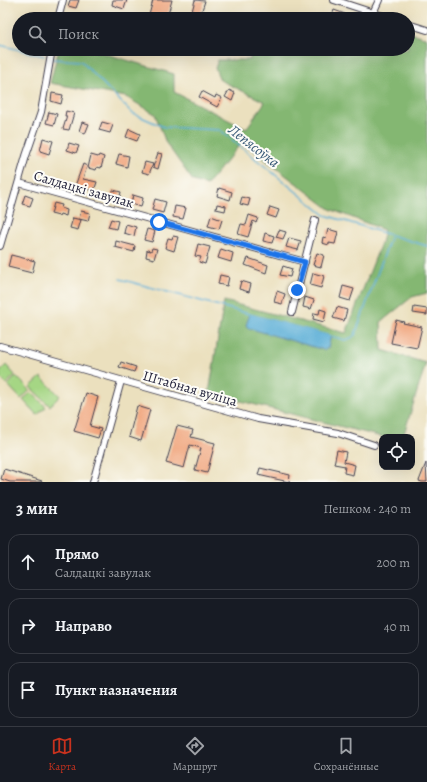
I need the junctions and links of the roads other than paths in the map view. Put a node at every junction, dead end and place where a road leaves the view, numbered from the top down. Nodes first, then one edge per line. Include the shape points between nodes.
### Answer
1 (63, 0) edge
2 (334, 0) edge
3 (379, 0) edge
4 (60, 12) edge
5 (370, 12) edge
6 (373, 12) edge
7 (415, 26) edge
8 (427, 30) edge
9 (51, 56) edge
10 (18, 183) junction
11 (316, 220) dead end
12 (0, 246) edge
13 (305, 262) junction
14 (292, 312) dead end
15 (0, 346) edge
16 (121, 381) junction
17 (374, 445) dead end
18 (93, 482) edge

1 - 4 street
2 - 5 street
3 - 6 street
7 - 8 street
9 - 10 street via 40,112
10 - 12 street
10 - 13 street, Салдацкі завулак
11 - 13 street
13 - 14 street
15 - 16 street, Штабная вуліца
16 - 17 street, Штабная вуліца via 258,419 338,433
16 - 18 street

